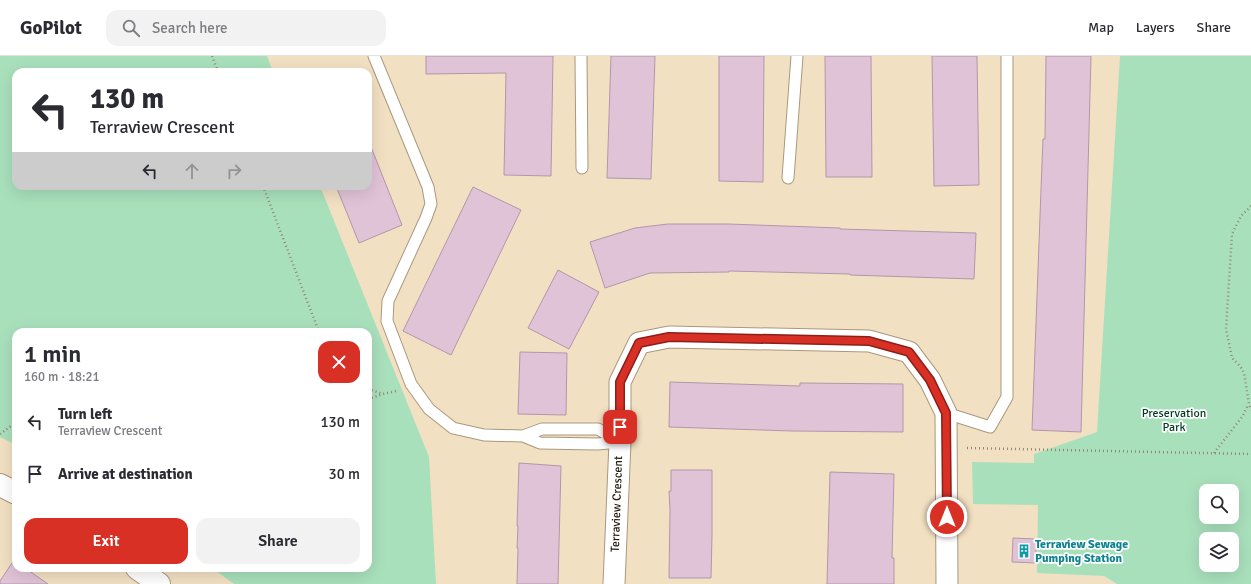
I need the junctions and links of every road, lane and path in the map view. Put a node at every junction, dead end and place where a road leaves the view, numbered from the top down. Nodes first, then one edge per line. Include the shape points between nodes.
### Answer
1 (212, 56) edge
2 (374, 56) edge
3 (581, 56) edge
4 (797, 56) edge
5 (1008, 56) edge
6 (216, 68) edge
7 (582, 168) dead end
8 (788, 178) dead end
9 (265, 190) edge
10 (1251, 206) edge
11 (317, 328) edge
12 (411, 384) junction
13 (372, 390) edge
14 (383, 394) junction
15 (372, 398) edge
16 (1249, 404) junction
17 (1251, 410) edge
18 (946, 413) junction
19 (12, 426) edge
20 (0, 434) edge
21 (620, 442) junction
22 (946, 447) junction
23 (1214, 453) junction
24 (1251, 454) edge
25 (0, 485) edge
26 (12, 491) edge
27 (142, 572) edge
28 (159, 584) edge
29 (614, 584) edge
30 (947, 584) edge

1 - 6 path
2 - 12 lane via 428,187 430,204 388,301 387,321
3 - 7 lane
4 - 8 lane
5 - 18 lane via 1007,397 990,427
9 - 11 path
10 - 16 path via 1241,216 1232,234 1226,329 1232,358 1244,373
12 - 14 path
12 - 21 lane via 429,409 453,428 484,435 524,436 542,429 598,429
13 - 14 path
14 - 15 path
16 - 17 path
16 - 23 path
18 - 21 street, Terraview Crescent via 930,380 909,352 869,341 669,337 639,343 620,382
18 - 22 street, Terraview Crescent
19 - 20 path
21 - 29 street, Terraview Crescent
22 - 23 path
22 - 30 street, Terraview Crescent
23 - 24 path
25 - 26 main road
27 - 28 main road

